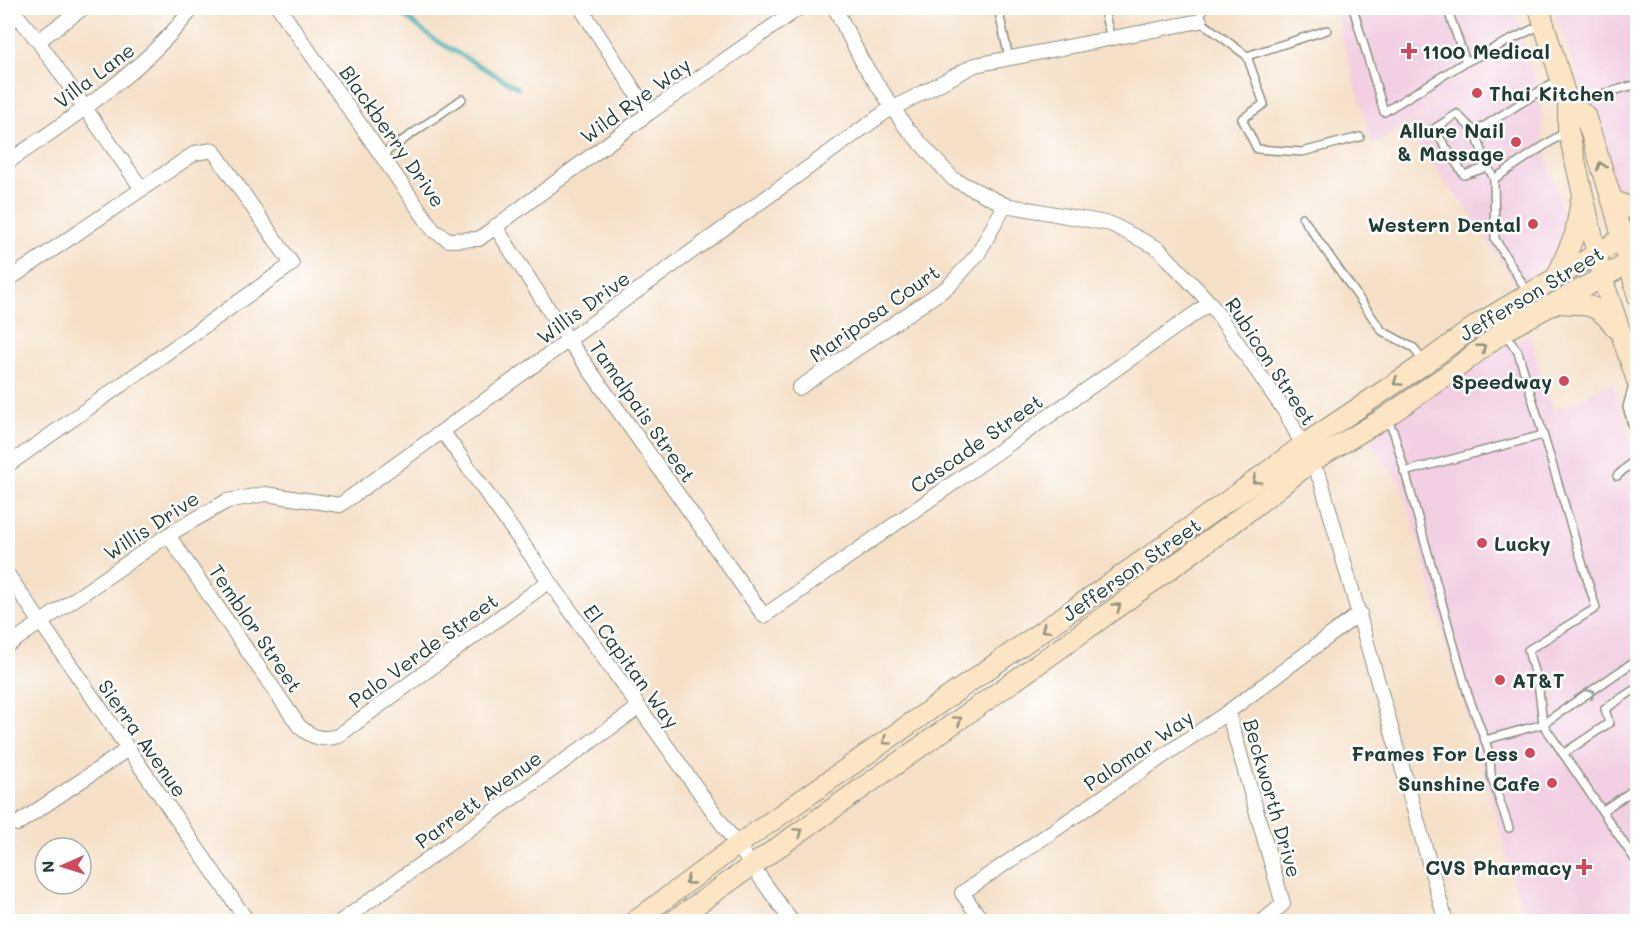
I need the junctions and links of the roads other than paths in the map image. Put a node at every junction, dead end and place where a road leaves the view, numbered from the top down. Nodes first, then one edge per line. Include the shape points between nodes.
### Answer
1 (11, 8) edge
2 (83, 8) edge
3 (193, 8) edge
4 (279, 8) edge
5 (586, 8) edge
6 (799, 8) edge
7 (835, 8) edge
8 (998, 8) edge
9 (1103, 8) edge
10 (1353, 8) edge
11 (1447, 8) edge
12 (1201, 14) edge
13 (1541, 16) edge
14 (1328, 30) dead end
15 (1111, 38) junction
16 (38, 41) junction
17 (1247, 56) junction
18 (1009, 58) junction
19 (1466, 62) junction
20 (1561, 77) junction
21 (1638, 84) edge
22 (462, 99) dead end
23 (1568, 103) junction
24 (85, 108) junction
25 (893, 108) junction
26 (649, 113) junction
27 (1568, 130) junction
28 (1475, 132) junction
29 (1360, 137) dead end
30 (383, 154) junction
31 (8, 162) edge
32 (1488, 167) junction
33 (1494, 179) junction
34 (1583, 186) junction
35 (142, 189) junction
36 (1612, 200) junction
37 (1005, 205) junction
38 (1638, 211) edge
39 (1302, 217) dead end
40 (495, 226) junction
41 (1630, 233) edge
42 (1596, 253) junction
43 (1634, 260) edge
44 (1557, 276) junction
45 (1602, 277) junction
46 (8, 280) edge
47 (1528, 293) junction
48 (1638, 297) edge
49 (1210, 303) junction
50 (1552, 303) junction
51 (1504, 331) junction
52 (1623, 338) junction
53 (569, 341) junction
54 (1424, 364) junction
55 (1636, 380) edge
56 (799, 388) dead end
57 (1386, 417) junction
58 (442, 432) junction
59 (1543, 435) junction
60 (1638, 444) edge
61 (1638, 450) edge
62 (1307, 453) junction
63 (8, 465) edge
64 (1404, 472) junction
65 (1617, 476) dead end
66 (168, 535) junction
67 (8, 575) edge
68 (548, 582) junction
69 (1360, 613) junction
70 (764, 616) joint
71 (39, 622) junction
72 (8, 645) edge
73 (1638, 659) edge
74 (1638, 687) edge
75 (638, 708) junction
76 (1228, 712) junction
77 (1543, 724) junction
78 (317, 738) joint
79 (1485, 740) junction
80 (128, 749) junction
81 (1563, 754) junction
82 (1638, 787) edge
83 (1602, 812) junction
84 (17, 824) dead end
85 (1509, 828) dead end
86 (736, 846) junction
87 (1638, 864) edge
88 (751, 866) junction
89 (248, 921) edge
90 (340, 921) edge
91 (634, 921) edge
92 (672, 921) edge
93 (792, 921) edge
94 (983, 921) edge
95 (1262, 921) edge
96 (1446, 921) edge

1 - 16 street
2 - 16 street
3 - 24 street, Villa Lane via 152,56
4 - 30 street, Blackberry Drive
5 - 26 street via 582,10
6 - 26 street, Wild Rye Way
7 - 25 street, Rubicon Street via 863,63
8 - 18 lane
9 - 15 lane
10 - 19 lane via 1384,112
11 - 19 lane
12 - 15 street, Willis Drive
12 - 17 lane
13 - 19 lane
13 - 20 main road
14 - 17 lane
15 - 18 street, Willis Drive
16 - 24 street
17 - 29 lane via 1263,104 1242,119 1257,149 1302,152
18 - 25 street, Willis Drive via 975,65
20 - 23 main road
20 - 28 lane
21 - 23 lane
22 - 30 lane
23 - 27 main road
36 -> 23 main road via 1585,115
24 - 31 street, Villa Lane
24 - 35 street
25 - 37 street, Rubicon Street via 953,179
25 - 53 street, Willis Drive
26 - 40 street, Wild Rye Way
27 - 33 lane
27 - 34 main road
28 - 32 lane
28 - 32 lane via 1457,114 1434,129 1464,176
30 - 40 street, Blackberry Drive via 434,231 449,240 479,239
32 - 33 lane
33 - 47 lane via 1495,239
34 - 42 main road
34 - 44 main road via 1575,234
35 - 46 street
35 - 63 street via 195,153 213,150 292,264
36 - 38 main road
36 - 41 main road
37 - 49 street, Rubicon Street via 1111,224 1159,249
37 - 56 street, Mariposa Court via 978,254 949,286
39 - 54 lane via 1382,331 1414,348
40 - 53 street, Tamalpais Street
41 - 42 main road, Jefferson Street
41 - 43 main road
42 - 44 main road, Jefferson Street
42 - 45 main road
43 - 45 main road, Jefferson Street
43 - 48 main road
44 - 47 main road, Jefferson Street
45 - 50 main road, Jefferson Street
45 - 52 main road
47 - 54 main road, Jefferson Street via 1443,347
49 - 62 street, Rubicon Street via 1286,413
49 - 70 street, Cascade Street
50 - 51 main road, Jefferson Street
50 - 52 main road via 1586,304 1599,309
57 -> 51 main road, Jefferson Street
51 - 59 lane via 1518,352
52 - 55 main road
53 - 58 street, Willis Drive
53 - 70 street, Tamalpais Street
54 -> 62 main road, Jefferson Street
55 - 60 lane via 1627,407
57 - 62 main road, Jefferson Street
57 - 64 lane
58 - 66 street, Willis Drive via 340,505 246,495 210,508
58 - 68 street, El Capitan Way
59 - 64 lane
59 - 77 lane via 1596,608 1528,650
61 - 65 lane
62 - 69 street, Rubicon Street via 1321,481
62 -> 86 main road, Jefferson Street via 1236,495
88 -> 62 main road, Jefferson Street via 1222,531
64 - 79 lane via 1468,695
66 - 71 street, Willis Drive
66 - 78 street, Temblor Street via 299,726
67 - 71 street, Sierra Avenue
68 - 75 street, El Capitan Way
68 - 78 street, Palo Verde Street via 338,736
69 - 76 street, Palomar Way
69 - 96 street, Rubicon Street
71 - 72 street, Willis Drive
71 - 80 street, Sierra Avenue
77 -> 73 lane
74 - 81 lane via 1605,709 1609,723
75 - 86 street, El Capitan Way
75 - 90 street, Parrett Avenue
76 - 94 street, Palomar Way via 962,893
76 - 95 street, Beckworth Drive via 1283,904
77 - 79 lane
77 - 81 lane
79 - 85 lane via 1491,756 1491,775
80 - 84 street
80 - 89 street, Sierra Avenue
81 - 83 lane
82 - 83 lane
83 - 87 lane
86 - 88 street, El Capitan Way
86 -> 91 main road, Jefferson Street
88 - 92 main road, Jefferson Street
88 - 93 street, El Capitan Way

